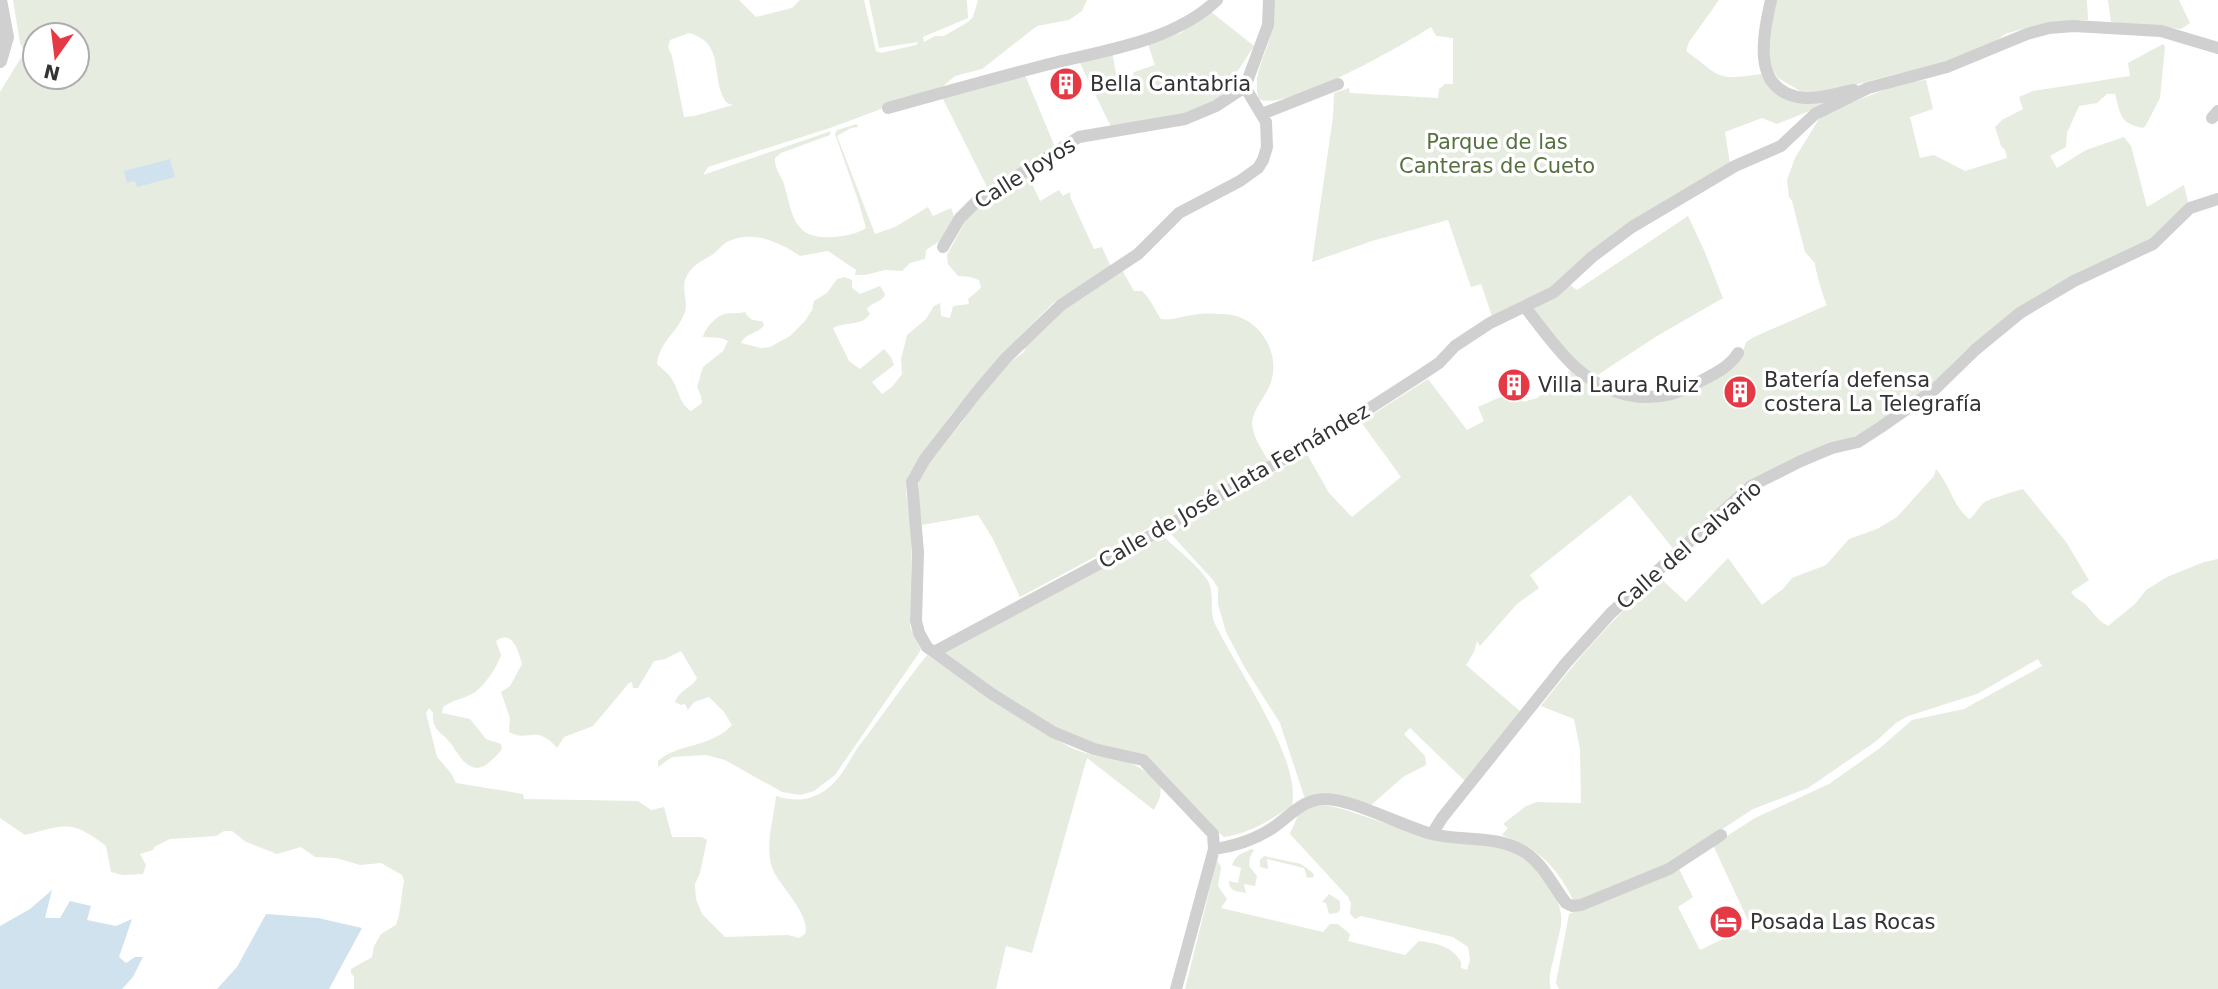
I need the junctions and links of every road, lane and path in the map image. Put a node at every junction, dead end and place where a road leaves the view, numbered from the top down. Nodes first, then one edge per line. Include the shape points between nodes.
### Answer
1 (0, 0) edge
2 (1217, 0) edge
3 (1269, 0) edge
4 (1771, 0) edge
5 (2218, 48) edge
6 (0, 61) edge
7 (1338, 84) dead end
8 (1245, 87) junction
9 (1868, 88) junction
10 (888, 108) dead end
11 (1262, 114) junction
12 (2218, 199) edge
13 (943, 247) dead end
14 (1525, 307) junction
15 (1738, 353) dead end
16 (934, 652) junction
17 (1432, 834) junction
18 (1721, 835) dead end
19 (1214, 849) junction
20 (1176, 989) edge

1 - 6 street via 7,37
2 - 10 street via 1185,22 1146,39
3 - 8 street via 1268,25
4 - 9 street via 1762,53 1777,87 1807,98
5 - 9 street, Calle de José Llata Fernández via 2161,31 2061,27 2026,34 1947,67
7 - 11 street
8 - 11 street
8 - 13 street, Calle Joyos via 1185,119 1079,137 976,202
9 - 14 street, Calle de José Llata Fernández via 1815,114 1781,146 1735,166 1632,227 1563,285
11 - 16 street via 1267,147 1258,168 1179,213 1138,254 1060,305 989,377 915,474 916,621 927,647
12 - 17 street, Calle del Calvario via 2190,208 2153,244 2074,281 2020,313 1934,390 1858,442 1832,448 1751,486 1611,613
14 - 15 street via 1564,358 1587,379 1622,394 1649,398 1680,393 1728,365
14 - 16 street, Calle de José Llata Fernández via 1468,337 1421,375 1353,419 1136,544
16 - 19 street via 1053,732 1094,749 1143,760 1213,834
17 - 18 street via 1504,842 1527,853 1572,906 1669,869
17 - 19 street via 1324,799 1303,804 1247,842
19 - 20 street

